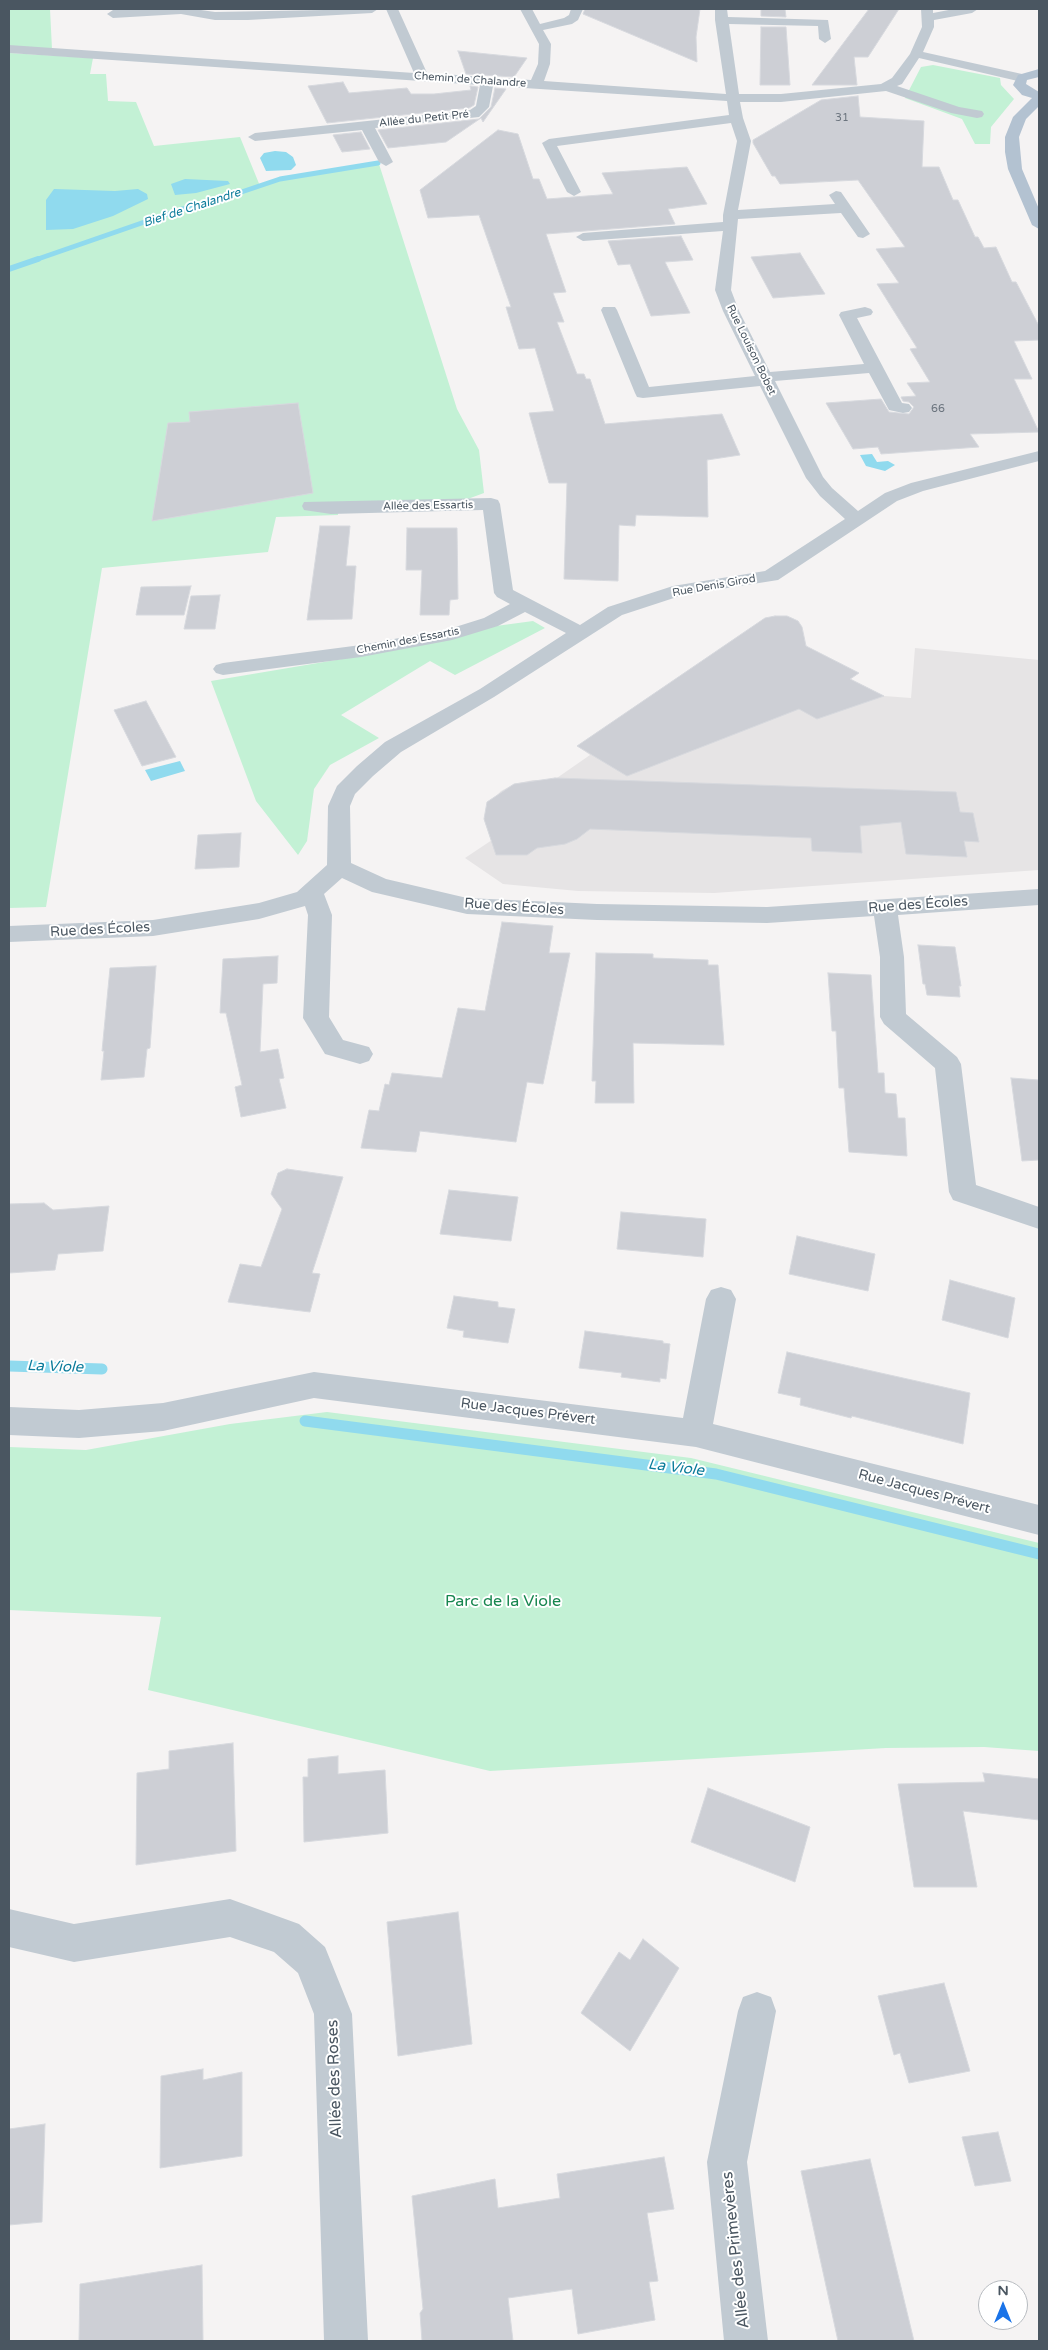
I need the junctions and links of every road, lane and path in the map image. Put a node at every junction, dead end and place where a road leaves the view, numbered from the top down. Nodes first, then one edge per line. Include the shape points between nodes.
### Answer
1 (372, 9) edge
2 (392, 9) edge
3 (526, 9) edge
4 (577, 9) edge
5 (972, 9) edge
6 (928, 13) edge
7 (113, 15) edge
8 (721, 15) edge
9 (537, 28) junction
10 (825, 39) dead end
11 (9, 49) edge
12 (916, 54) junction
13 (1039, 73) edge
14 (422, 77) junction
15 (1022, 78) junction
16 (487, 82) junction
17 (536, 85) junction
18 (886, 87) junction
19 (734, 98) junction
20 (1039, 98) edge
21 (977, 114) dead end
22 (736, 118) junction
23 (366, 126) junction
24 (255, 137) dead end
25 (386, 162) dead end
26 (574, 192) dead end
27 (836, 195) dead end
28 (844, 208) junction
29 (731, 221) junction
30 (1039, 225) edge
31 (863, 234) dead end
32 (583, 237) dead end
33 (609, 310) dead end
34 (865, 312) dead end
35 (875, 368) junction
36 (765, 379) junction
37 (903, 408) dead end
38 (1039, 456) edge
39 (312, 506) dead end
40 (856, 519) junction
41 (524, 604) junction
42 (581, 633) junction
43 (223, 669) dead end
44 (339, 867) junction
45 (311, 892) junction
46 (1039, 897) edge
47 (885, 908) junction
48 (9, 934) edge
49 (360, 1054) dead end
50 (1039, 1218) edge
51 (721, 1299) dead end
52 (9, 1421) edge
53 (696, 1433) junction
54 (1039, 1520) edge
55 (9, 1928) edge
56 (757, 2011) dead end
57 (346, 2341) edge
58 (746, 2341) edge

1 - 7 street via 248,16 215,16 181,10
2 - 14 street
3 - 9 street
4 - 9 street via 568,21
5 - 6 street
6 - 12 street via 928,27
8 - 10 street via 824,23
8 - 19 street, Rue Louison Bobet
9 - 17 street via 545,44 544,64
11 - 14 street, Chemin de Chalandre via 118,52
12 - 15 street
12 - 18 street via 897,81
13 - 15 main road
14 - 16 street, Chemin de Chalandre
15 - 20 main road via 1019,81 1022,88
16 - 17 street, Chemin de Chalandre
16 - 23 street, Allée du Petit Pré via 482,108 474,114
17 - 19 street, Chemin de Chalandre
18 - 19 street, Chemin de Chalandre via 830,95
18 - 21 street
19 - 22 street, Rue Louison Bobet
20 - 30 main road via 1020,117 1012,137 1012,152 1015,169
22 - 26 street via 549,143
22 - 29 street, Rue Louison Bobet via 744,141
23 - 24 street, Allée du Petit Pré
23 - 25 street, Allée du Petit Pré
27 - 28 street
28 - 29 street
28 - 31 street
29 - 32 street
29 - 36 street, Rue Louison Bobet via 723,290 730,311
33 - 36 street via 643,392
34 - 35 street via 848,315
35 - 36 street
35 - 37 street via 895,406
36 - 40 street, Rue Louison Bobet via 815,478
38 - 40 street, Rue Denis Girod via 917,487 891,497
39 - 41 street, Allée des Essartis via 491,504 504,592
40 - 42 street, Rue Denis Girod via 771,576 680,590 615,611
41 - 42 street
41 - 43 street, Chemin des Essartis via 491,622 452,634 361,651
42 - 44 street, Rue Denis Girod via 487,693 393,747 365,771 345,791 339,806
44 - 45 street, Rue des Écoles
44 - 47 street, Rue des Écoles via 380,886 467,906 757,914
45 - 48 street, Rue des Écoles via 305,898 259,911 153,928
45 - 49 street via 320,914 316,1018 334,1047
46 - 47 street, Rue des Écoles
47 - 50 street via 892,957 893,1017 948,1064 963,1192
51 - 53 street
52 - 53 street, Rue Jacques Prévert via 80,1424 163,1417 314,1385
53 - 54 street, Rue Jacques Prévert
55 - 57 street, Allée des Roses via 74,1943 230,1918 286,1937 312,1960 333,2014
56 - 58 street, Allée des Primevères via 727,2162

